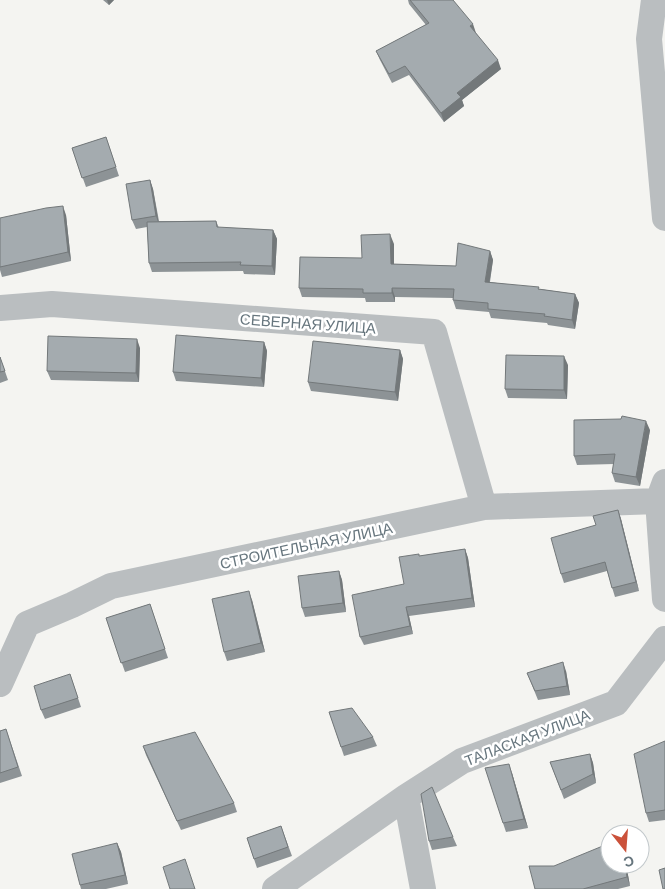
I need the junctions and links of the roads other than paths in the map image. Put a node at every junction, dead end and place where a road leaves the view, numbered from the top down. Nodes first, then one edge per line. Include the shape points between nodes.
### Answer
1 (654, 0) edge
2 (665, 218) edge
3 (0, 308) edge
4 (662, 492) edge
5 (484, 507) junction
6 (665, 599) edge
7 (665, 639) edge
8 (0, 684) edge
9 (406, 797) junction
10 (275, 889) edge
11 (424, 889) edge

1 - 2 street via 649,39
3 - 5 street, СЕВЕРНАЯ УЛИЦА via 52,304 434,332
4 - 5 street, СТРОИТЕЛЬНАЯ УЛИЦА
4 - 6 street
5 - 8 street, СТРОИТЕЛЬНАЯ УЛИЦА via 111,586 28,624
7 - 9 street, ТАЛАСКАЯ УЛИЦА via 616,703 462,761
9 - 10 street, ТАЛАСКАЯ УЛИЦА
9 - 11 street

